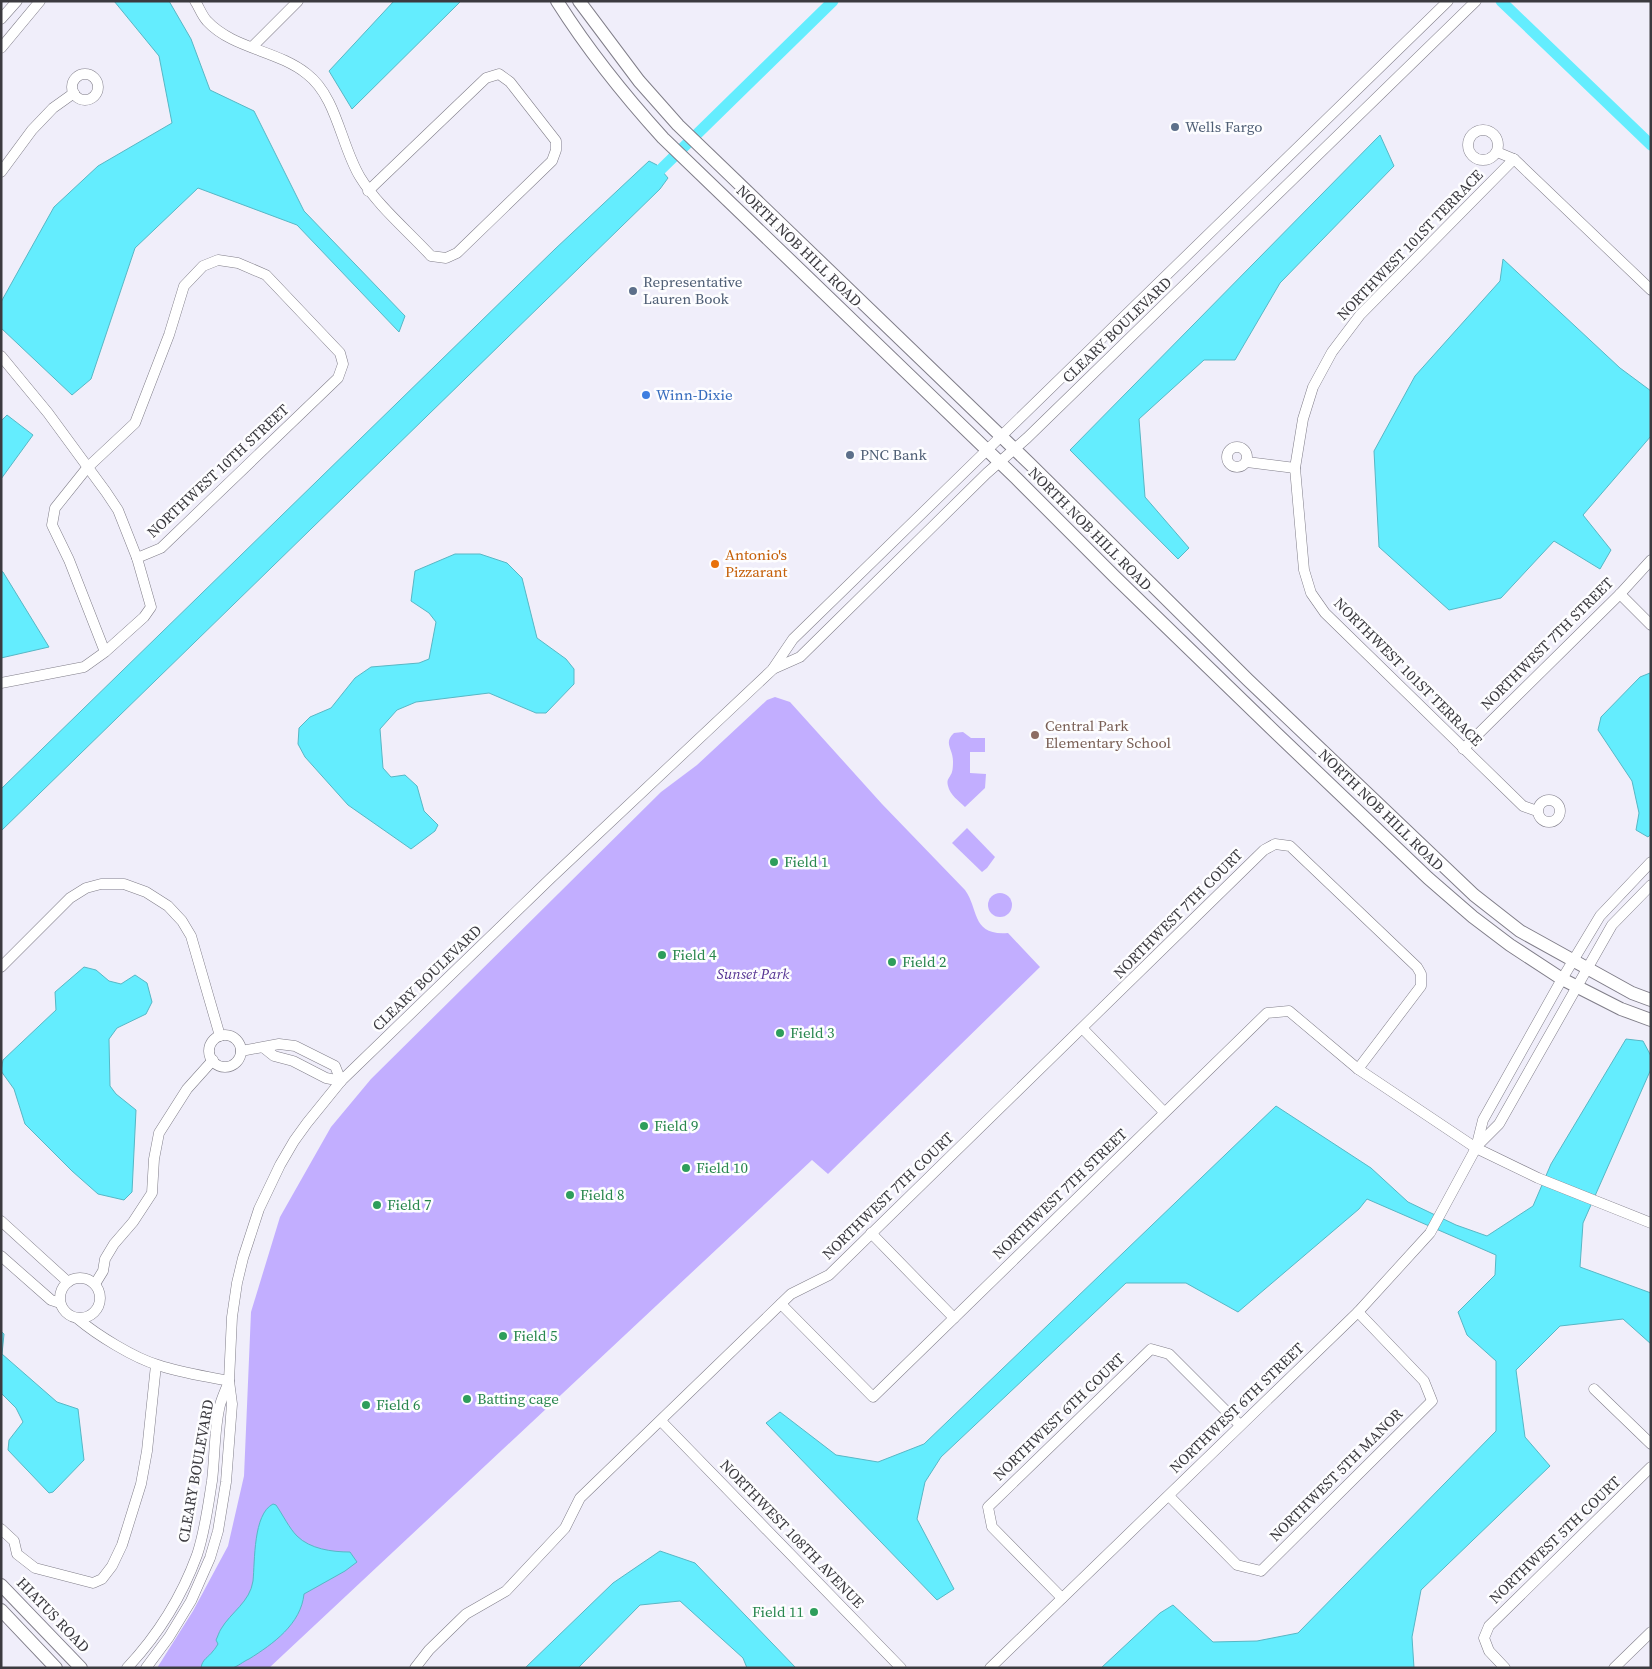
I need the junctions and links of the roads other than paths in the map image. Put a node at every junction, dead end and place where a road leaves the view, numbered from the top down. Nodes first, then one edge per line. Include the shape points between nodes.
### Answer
1 (17, 1) edge
2 (40, 1) edge
3 (195, 1) edge
4 (298, 1) edge
5 (557, 1) edge
6 (579, 1) edge
7 (1448, 1) edge
8 (1476, 1) edge
9 (1, 19) edge
10 (252, 46) junction
11 (1, 48) edge
12 (74, 93) dead end
13 (1497, 152) dead end
14 (1514, 159) junction
15 (1, 172) edge
16 (368, 190) junction
17 (1651, 290) edge
18 (1, 356) edge
19 (1000, 436) junction
20 (1014, 449) junction
21 (986, 450) junction
22 (999, 462) junction
23 (1247, 462) dead end
24 (87, 468) junction
25 (1295, 468) junction
26 (137, 558) junction
27 (1651, 560) edge
28 (1620, 594) junction
29 (1651, 625) edge
30 (105, 652) junction
31 (772, 670) junction
32 (1, 683) edge
33 (1463, 749) junction
34 (1537, 811) dead end
35 (1651, 862) edge
36 (1651, 885) edge
37 (1572, 961) junction
38 (1, 968) edge
39 (1587, 969) junction
40 (1562, 979) junction
41 (1577, 987) junction
42 (1651, 1000) edge
43 (1651, 1020) edge
44 (1083, 1029) junction
45 (220, 1036) junction
46 (264, 1048) junction
47 (241, 1051) junction
48 (212, 1060) junction
49 (1358, 1069) junction
50 (341, 1081) junction
51 (1164, 1112) junction
52 (1476, 1148) junction
53 (1, 1221) edge
54 (1651, 1223) edge
55 (871, 1233) junction
56 (1, 1256) edge
57 (68, 1282) junction
58 (95, 1284) junction
59 (60, 1303) junction
60 (781, 1304) junction
61 (1358, 1312) junction
62 (954, 1318) junction
63 (78, 1319) junction
64 (156, 1365) junction
65 (229, 1381) junction
66 (1594, 1389) dead end
67 (661, 1421) junction
68 (1240, 1425) junction
69 (1651, 1444) edge
70 (1651, 1467) edge
71 (1169, 1496) junction
72 (1, 1529) edge
73 (1, 1585) edge
74 (1062, 1598) junction
75 (1, 1610) edge
76 (1651, 1632) edge
77 (56, 1668) edge
78 (81, 1668) edge
79 (128, 1668) edge
80 (146, 1668) edge
81 (415, 1668) edge
82 (901, 1668) edge
83 (990, 1668) edge
84 (1505, 1668) edge
85 (1614, 1668) edge

1 - 9 street
2 - 11 street
3 - 10 street via 206,20 227,37
4 - 10 street
5 - 21 main road, NORTH NOB HILL ROAD via 582,41 663,138
6 - 19 main road, NORTH NOB HILL ROAD via 639,81 678,125
7 - 19 street, CLEARY BOULEVARD
8 - 20 street, CLEARY BOULEVARD
10 - 16 street via 307,74 323,92 351,162
12 - 15 street via 53,108 32,130
13 - 14 street
14 - 17 street
14 - 25 street, NORTHWEST 101ST TERRACE via 1360,315 1332,352 1313,387 1303,419
16 - 16 street via 486,78 500,74 510,82 556,141 552,161 457,253 446,258 431,256
18 - 24 street via 48,413
19 - 20 main road, NORTH NOB HILL ROAD
19 - 21 street, CLEARY BOULEVARD
20 - 22 street, CLEARY BOULEVARD
20 - 37 main road, NORTH NOB HILL ROAD via 1248,680 1474,895 1520,931
21 - 22 main road, NORTH NOB HILL ROAD
21 - 31 street, CLEARY BOULEVARD via 793,639
22 - 31 street, CLEARY BOULEVARD via 800,656
22 - 40 main road, NORTH NOB HILL ROAD via 1428,878 1510,945
23 - 25 street
24 - 26 street via 118,510
24 - 26 street, NORTHWEST 10TH STREET via 136,423 184,286 203,266 218,260 238,263 266,275 340,353 342,364 338,378 162,548
24 - 30 street via 55,508 52,526
25 - 33 street, NORTHWEST 101ST TERRACE via 1304,570 1311,593 1325,613
26 - 30 street via 151,606 144,617
27 - 28 street, NORTHWEST 7TH STREET
28 - 29 street
28 - 33 street, NORTHWEST 7TH STREET
30 - 32 street via 84,667
31 - 50 street, CLEARY BOULEVARD
33 - 34 street, NORTHWEST 101ST TERRACE via 1523,806
35 - 37 street, NORTHWEST 6TH STREET via 1600,916
36 - 39 street, NORTHWEST 6TH STREET via 1612,925
37 - 39 main road, NORTH NOB HILL ROAD
37 - 40 street, NORTHWEST 6TH STREET
38 - 45 street via 70,898 86,888 101,884 124,884 146,892 168,906 182,921 191,936
39 - 41 street, NORTHWEST 6TH STREET
39 - 42 main road, NORTH NOB HILL ROAD
40 - 41 main road, NORTH NOB HILL ROAD
40 - 52 street, NORTHWEST 6TH STREET via 1483,1120
41 - 43 main road, NORTH NOB HILL ROAD
41 - 52 street, NORTHWEST 6TH STREET via 1499,1124
44 - 49 street, NORTHWEST 7TH COURT via 1264,850 1275,844 1290,846 1421,974 1421,986
44 - 51 street
44 - 55 street, NORTHWEST 7TH COURT
45 - 47 street via 236,1039
45 - 48 street via 211,1044
46 - 47 street
46 - 50 street via 274,1056
46 - 50 street via 279,1044 295,1046 335,1066
47 - 48 street via 231,1066 220,1066
48 - 58 street via 186,1089 159,1133 152,1193 114,1244
49 - 51 street, NORTHWEST 7TH STREET via 1289,1011 1267,1013
49 - 52 street
50 - 65 street, CLEARY BOULEVARD via 294,1141 260,1208 237,1283
51 - 62 street, NORTHWEST 7TH STREET
52 - 54 street via 1538,1178
52 - 61 street, NORTHWEST 6TH STREET via 1430,1233
53 - 57 street
55 - 60 street, NORTHWEST 7TH COURT via 829,1275 791,1294
55 - 62 street
56 - 59 street via 52,1300
57 - 58 street via 82,1278
57 - 59 street via 61,1291
58 - 63 street via 100,1295 99,1307 90,1316
59 - 63 street via 67,1314
60 - 62 street, NORTHWEST 7TH STREET via 873,1397
60 - 67 street, NORTHWEST 7TH COURT
61 - 68 street, NORTHWEST 6TH STREET
61 - 71 street, NORTHWEST 5TH MANOR via 1424,1381 1432,1401 1261,1571 1237,1566
63 - 64 street via 88,1328
64 - 65 street
64 - 72 street via 141,1484 122,1545 102,1579 93,1583 35,1568 17,1554 14,1542
65 - 79 street, CLEARY BOULEVARD via 220,1405 212,1479 197,1554 170,1611
65 - 80 street, CLEARY BOULEVARD via 232,1404 226,1482 218,1531 191,1600
66 - 69 street
67 - 81 street, NORTHWEST 7TH COURT via 580,1498 565,1528 506,1591 466,1614
67 - 82 street, NORTHWEST 108TH AVENUE
68 - 71 street, NORTHWEST 6TH STREET
68 - 74 street, NORTHWEST 6TH COURT via 1169,1354 1151,1349 988,1507 992,1527
70 - 84 street, NORTHWEST 5TH COURT via 1488,1626 1484,1638 1489,1651
71 - 74 street, NORTHWEST 6TH STREET
73 - 78 main road, HIATUS ROAD
74 - 83 street, NORTHWEST 6TH STREET
75 - 77 main road
76 - 85 street

